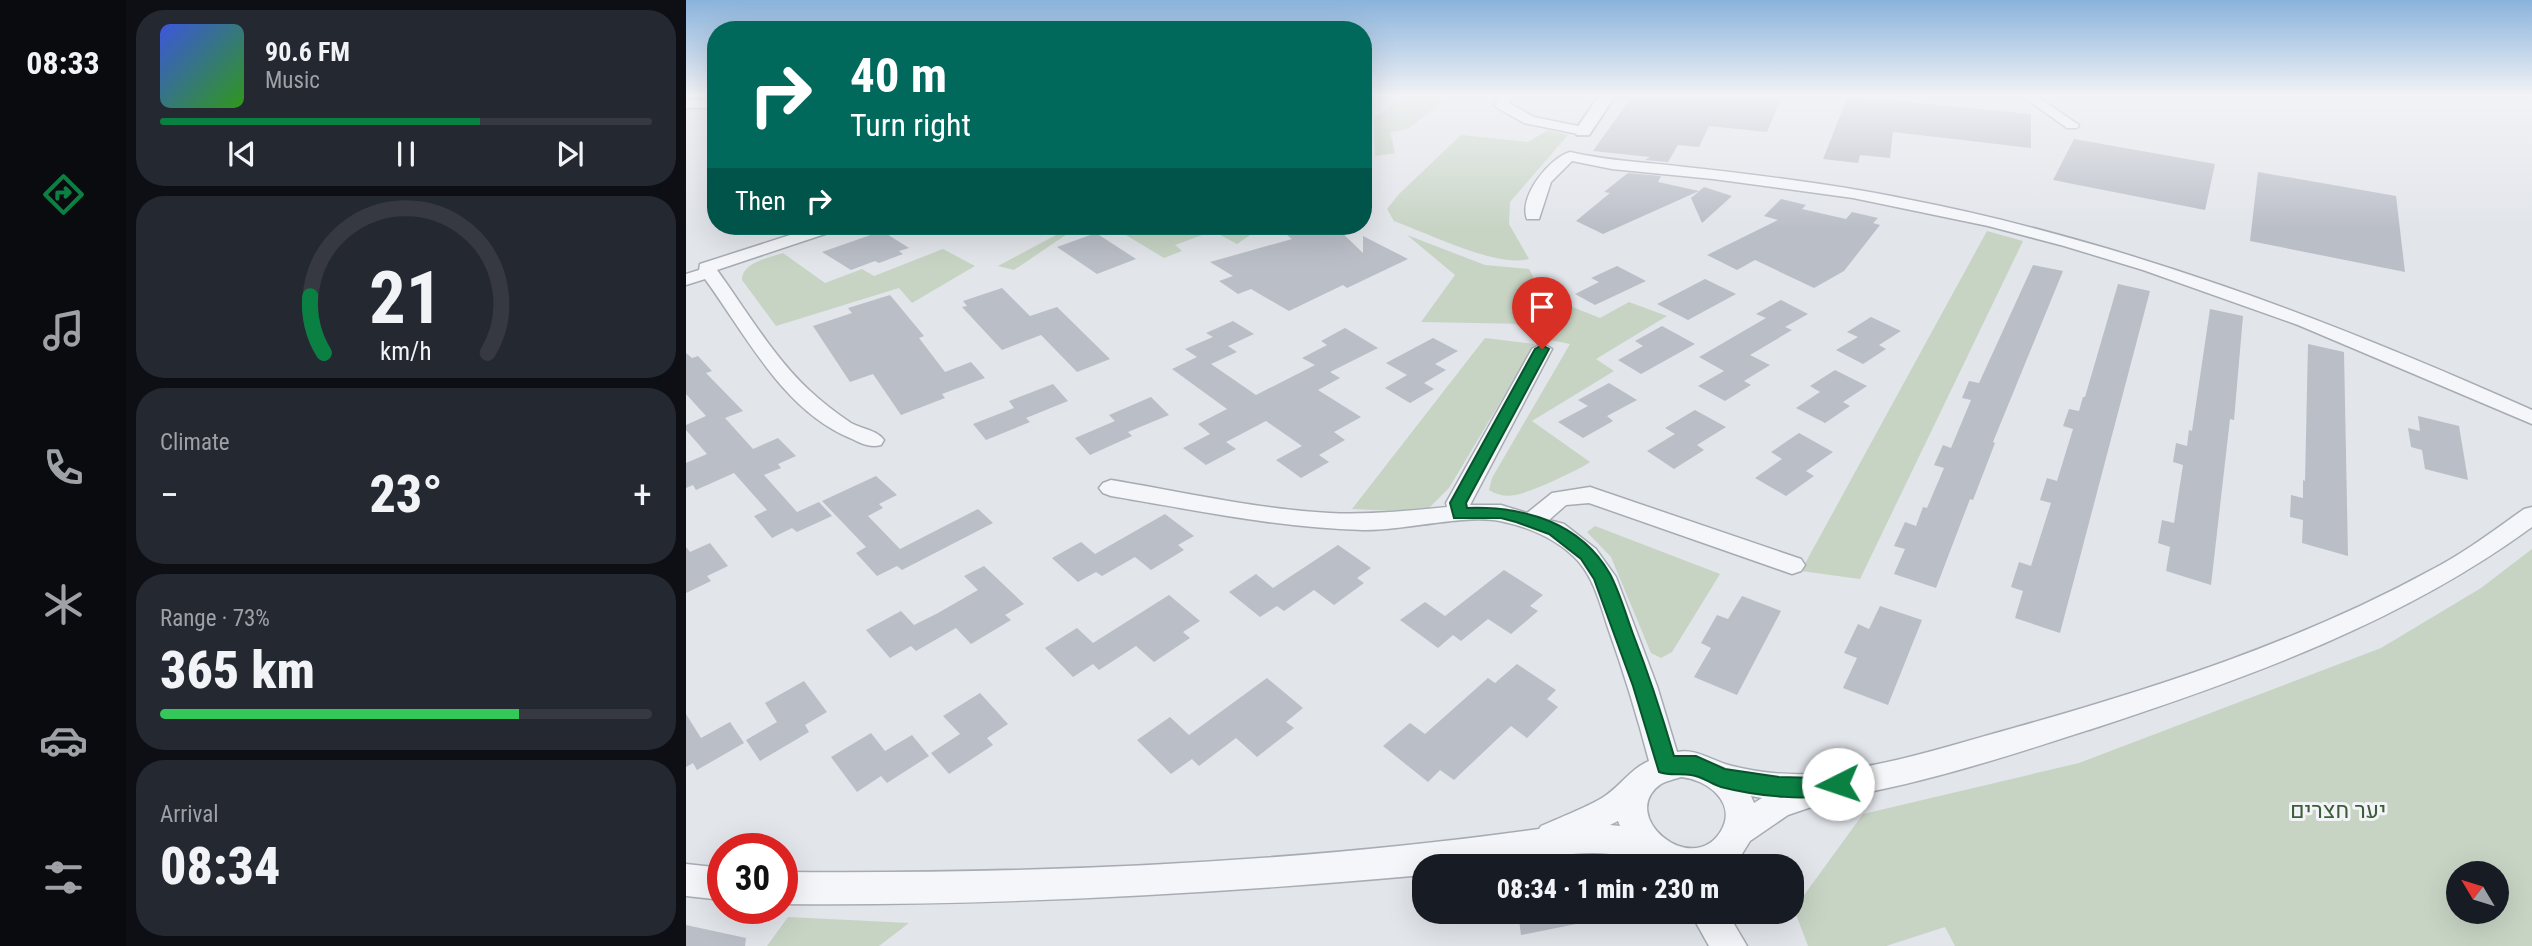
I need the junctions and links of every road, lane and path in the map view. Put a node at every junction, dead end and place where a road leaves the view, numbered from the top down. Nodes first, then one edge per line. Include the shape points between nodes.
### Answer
1 (1575, 140) edge
2 (1570, 156) junction
3 (1533, 216) dead end
4 (807, 235) edge
5 (709, 272) junction
6 (686, 280) edge
7 (1542, 349) dead end
8 (2532, 418) edge
9 (873, 440) dead end
10 (1111, 488) dead end
11 (1460, 514) junction
12 (2532, 515) edge
13 (1532, 521) junction
14 (1792, 565) dead end
15 (1667, 766) junction
16 (1722, 778) junction
17 (1838, 784) junction
18 (1635, 792) junction
19 (1533, 844) junction
20 (1727, 848) edge
21 (1654, 854) edge
22 (1658, 854) edge
23 (686, 880) edge
24 (707, 882) edge
25 (798, 888) edge
26 (1715, 924) edge
27 (1726, 924) edge
28 (1731, 946) edge

1 - 2 street via 1568,149
2 - 3 street via 1541,188
2 - 8 street via 1867,196 2053,238 2270,307
4 - 5 street via 706,268
5 - 6 street
5 - 9 street via 804,399 837,426
7 - 11 street via 1458,503
10 - 11 street via 1327,521
11 - 13 street via 1501,513
12 - 17 street via 2440,577 2303,643 2059,727 1880,778
13 - 14 street via 1560,498 1590,495
13 - 15 street via 1569,539 1603,577
15 - 16 street via 1696,765
15 - 18 street via 1643,780
16 - 17 street via 1779,787
16 - 20 street via 1738,801 1741,816
17 - 20 street via 1777,805
18 - 19 street via 1613,808
18 - 22 street via 1630,805 1636,833
19 - 21 street via 1607,839
19 - 25 street via 1426,860 1259,874 1063,884
23 - 24 street
26 - 28 street
27 - 28 street

